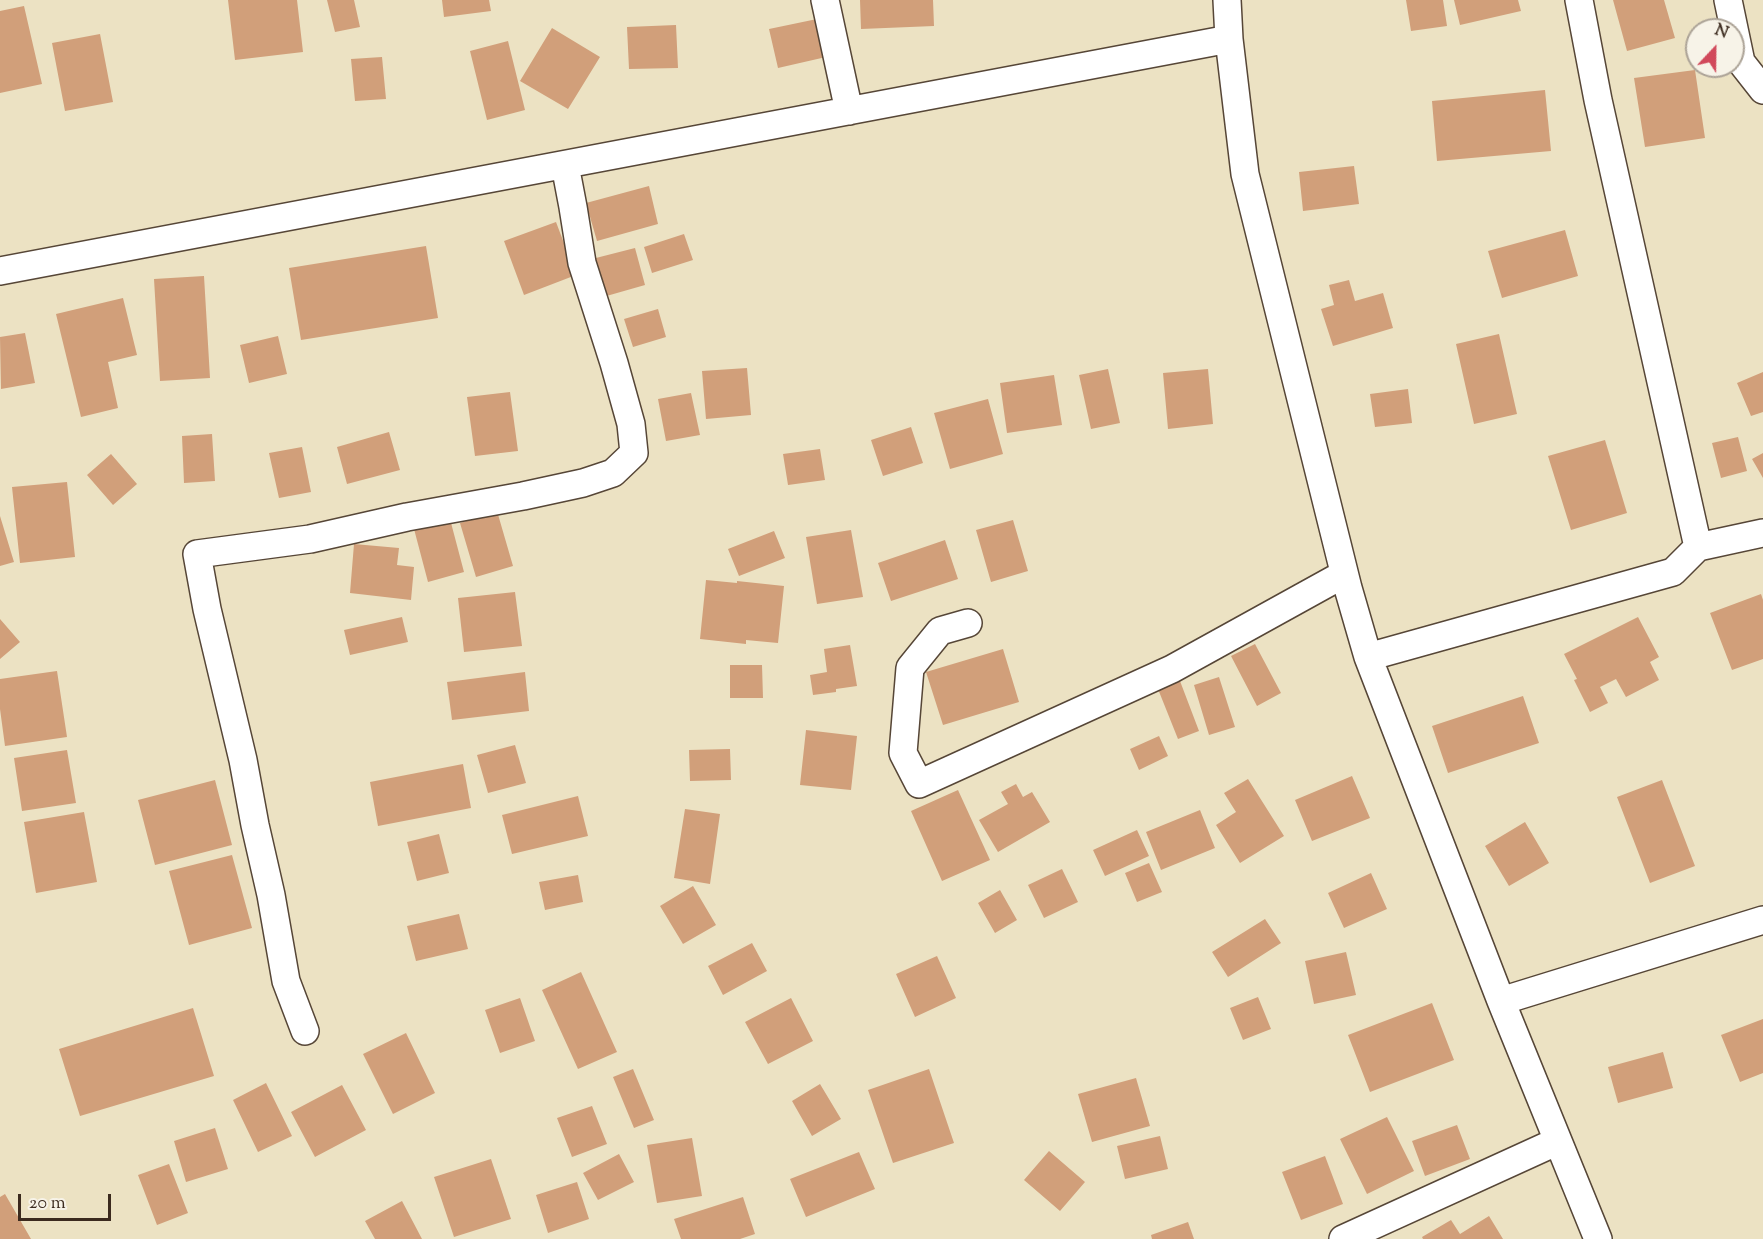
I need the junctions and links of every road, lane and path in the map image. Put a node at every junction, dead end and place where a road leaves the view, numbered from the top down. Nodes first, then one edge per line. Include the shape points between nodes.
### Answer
1 (825, 0) edge
2 (1227, 0) edge
3 (1579, 0) edge
4 (1728, 0) edge
5 (1229, 39) junction
6 (1763, 90) edge
7 (849, 111) junction
8 (565, 165) junction
9 (0, 272) edge
10 (1763, 533) edge
11 (1698, 547) junction
12 (1344, 574) junction
13 (968, 623) dead end
14 (1368, 657) junction
15 (1763, 920) edge
16 (1501, 1001) junction
17 (305, 1031) dead end
18 (1558, 1140) junction
19 (1343, 1239) edge
20 (1598, 1239) edge

1 - 7 street
2 - 5 street
3 - 11 street
4 - 6 street via 1741,62
5 - 7 street
5 - 12 street via 1245,174
7 - 8 street
8 - 9 street
8 - 17 street via 582,263 631,424 634,453 613,473 583,483 310,539 197,554 286,981
10 - 11 street
11 - 14 street via 1673,572
12 - 13 street via 1172,669 919,784 903,753 910,669 940,631
12 - 14 street
14 - 16 street
15 - 16 street
16 - 18 street
18 - 19 street
18 - 20 street

